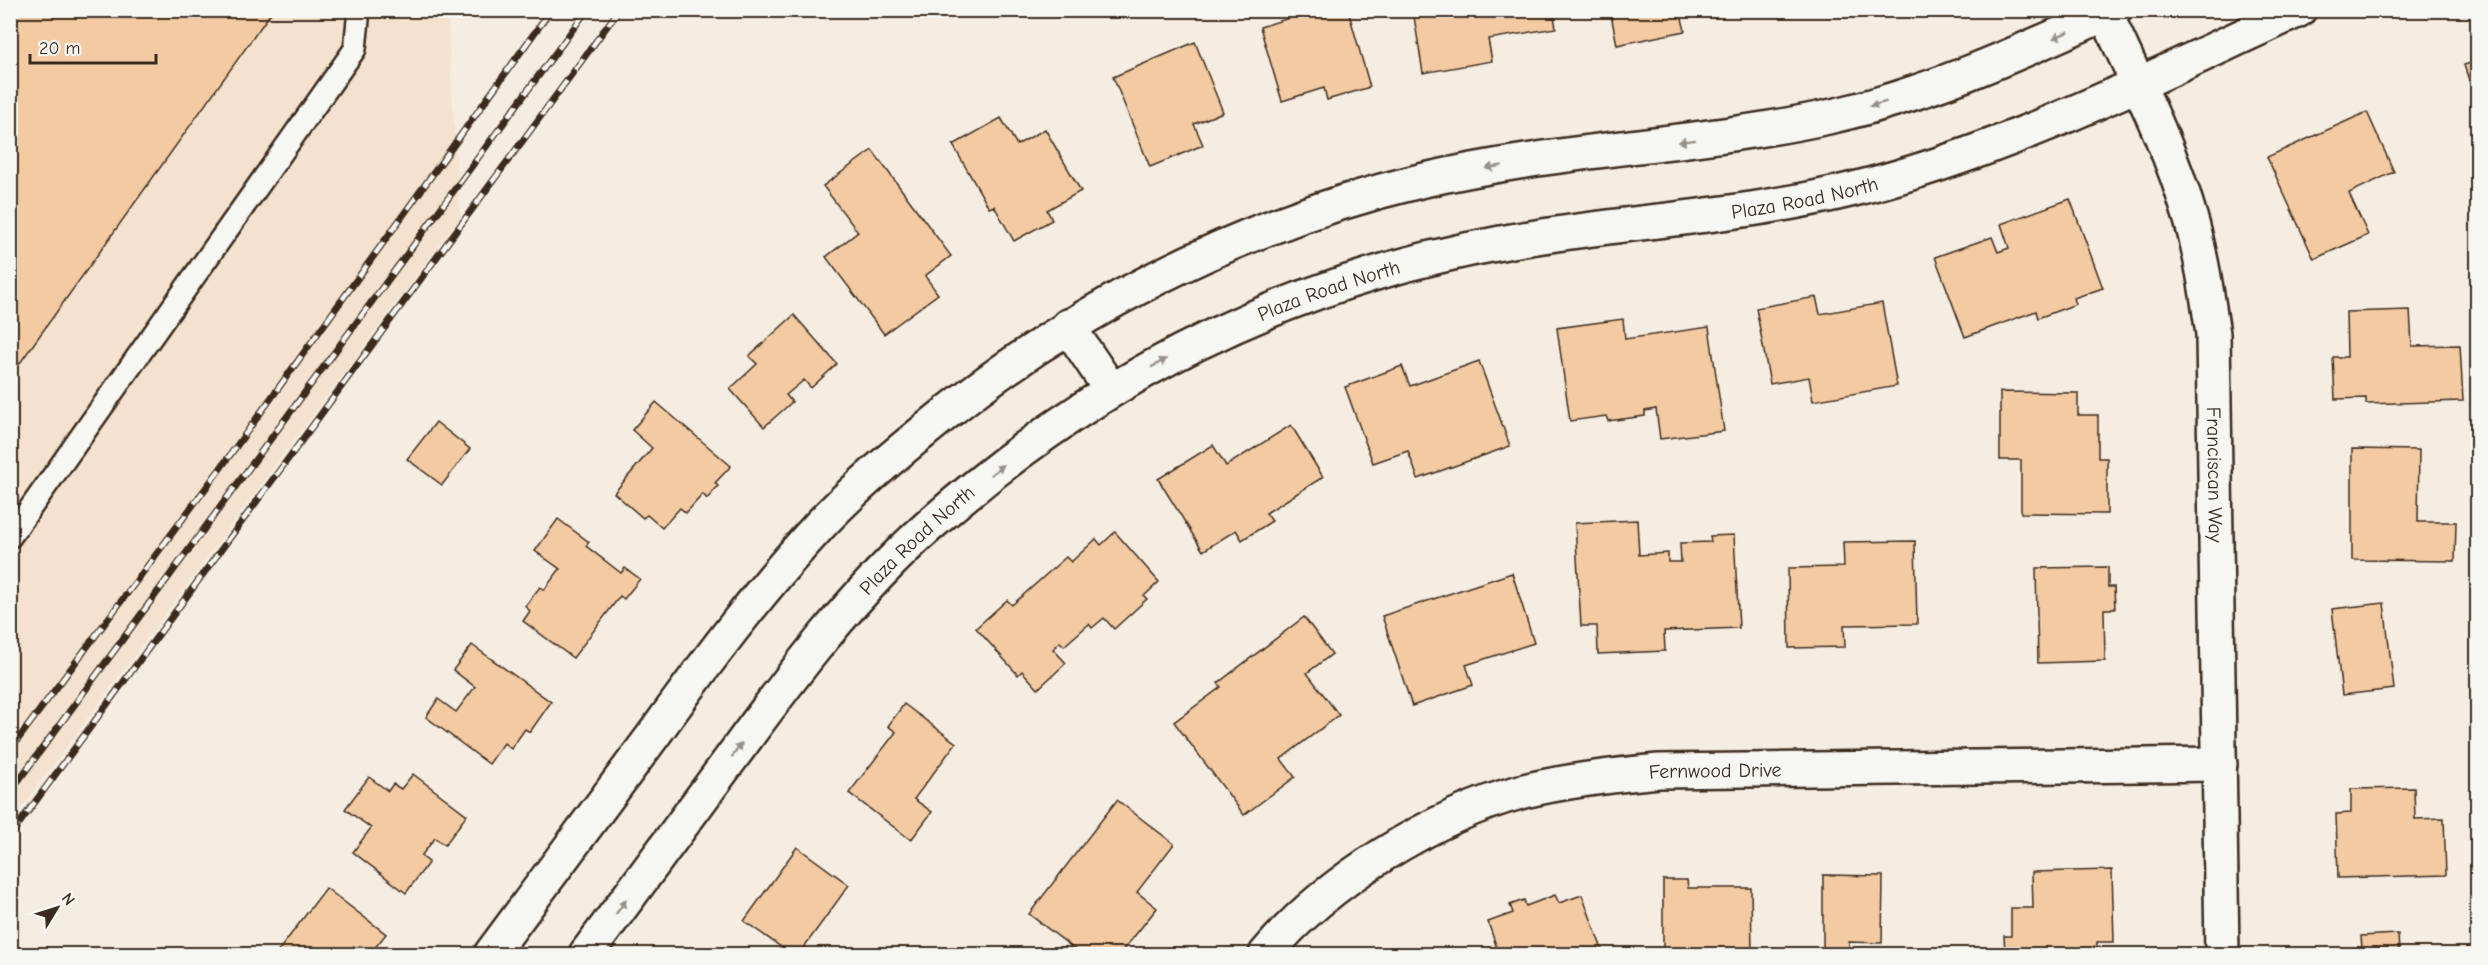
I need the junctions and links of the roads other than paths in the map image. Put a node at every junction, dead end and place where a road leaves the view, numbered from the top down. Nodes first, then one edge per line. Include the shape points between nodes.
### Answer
1 (359, 10) edge
2 (2299, 10) edge
3 (2110, 12) edge
4 (2137, 84) junction
5 (1068, 326) junction
6 (1111, 390) junction
7 (10, 537) edge
8 (2220, 764) junction
9 (491, 954) edge
10 (586, 954) edge
11 (1266, 954) edge
12 (2222, 954) edge

1 - 7 lane via 355,49
2 - 4 street, Plaza Road North
3 - 4 street, Franciscan Way
3 -> 5 street via 1976,72 1831,116 1696,140 1488,168 1419,181 1343,203 1275,225 1204,255
6 -> 4 street, Plaza Road North via 1236,324 1301,296 1365,275 1501,243 1707,215 1849,190 1930,168 2003,142
4 - 8 street, Franciscan Way via 2167,149 2189,212 2213,334
5 - 6 street
5 - 9 street via 939,419 879,468 822,523 720,644
10 -> 6 street, Plaza Road North via 780,691 877,575 986,478 1046,432
8 - 11 street, Fernwood Drive via 1659,771 1588,778 1522,792 1456,816 1393,848 1336,887 1285,931
8 - 12 street, Franciscan Way

